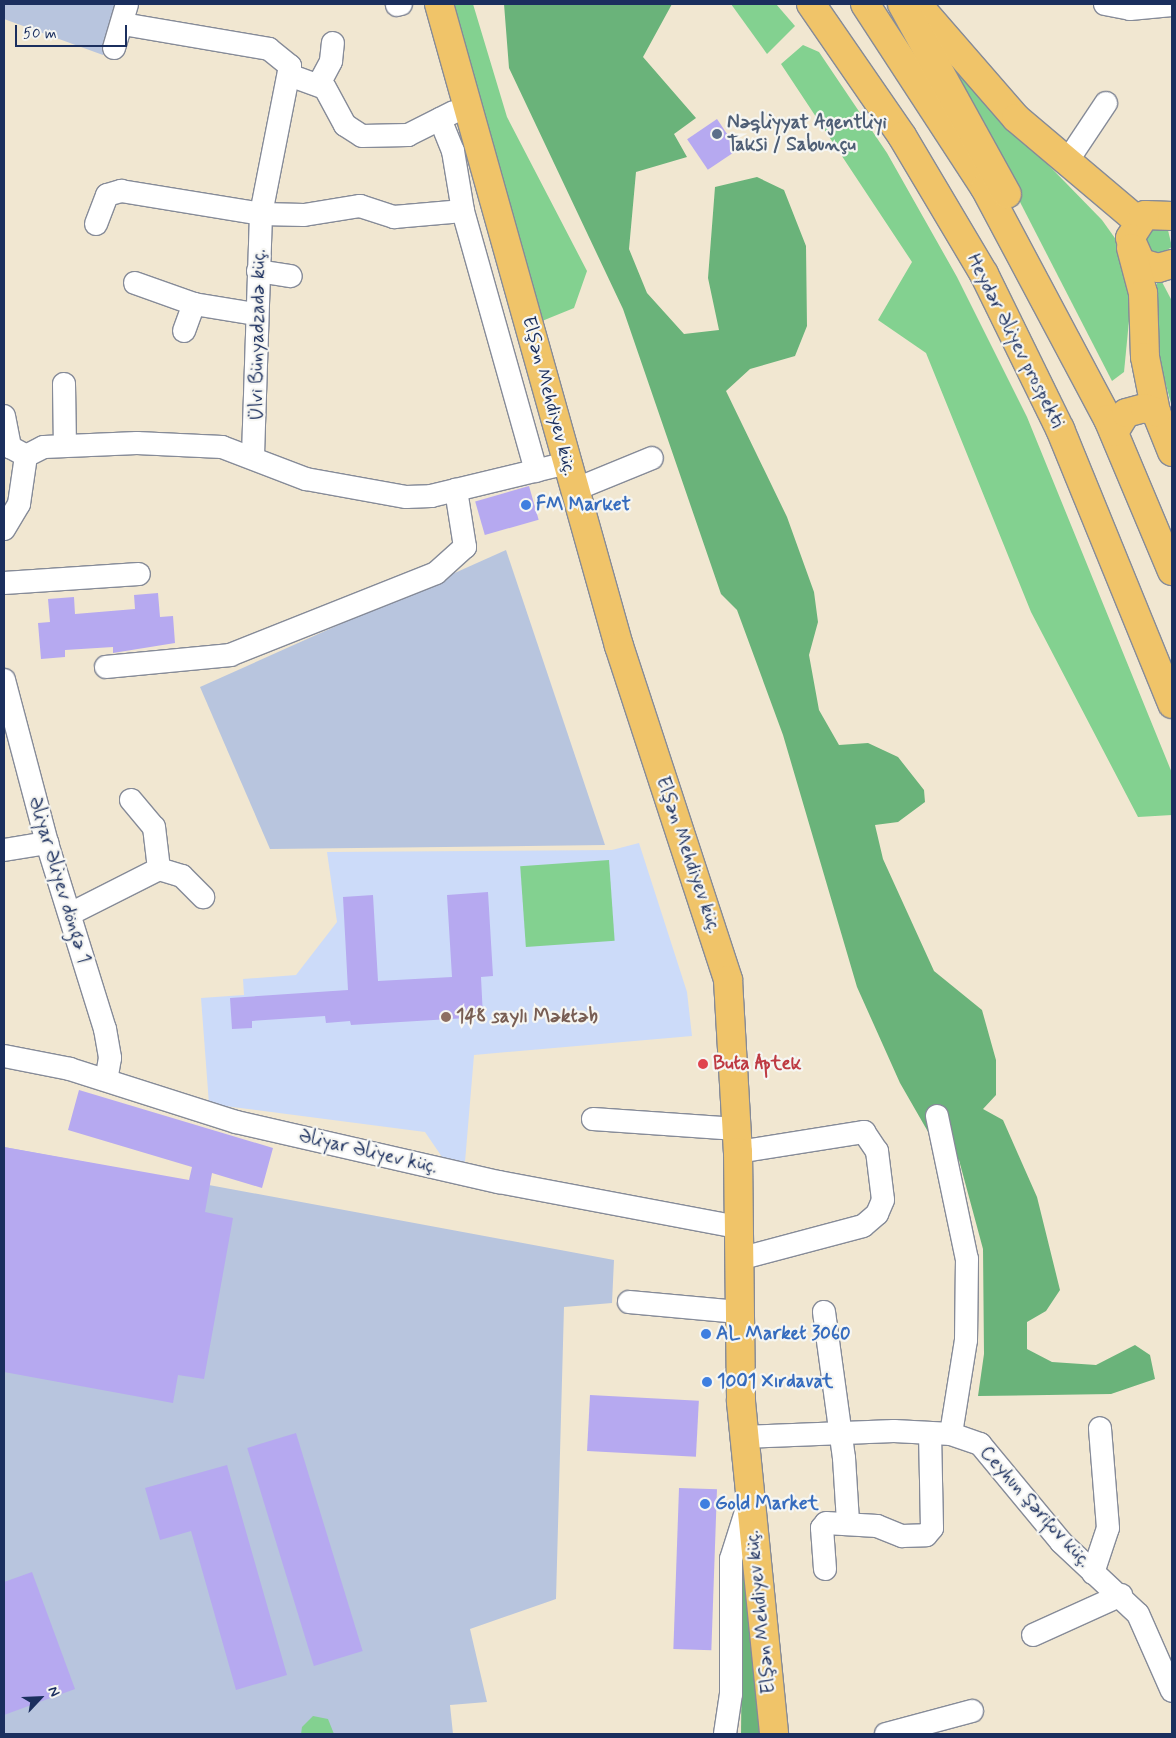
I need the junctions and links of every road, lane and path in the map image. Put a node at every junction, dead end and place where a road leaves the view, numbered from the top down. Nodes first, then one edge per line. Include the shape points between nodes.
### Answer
1 (439, 4) edge
2 (812, 4) edge
3 (865, 4) edge
4 (915, 4) edge
5 (1105, 4) edge
6 (1161, 5) edge
7 (125, 14) edge
8 (333, 44) dead end
9 (114, 48) dead end
10 (289, 75) junction
11 (318, 84) junction
12 (1106, 103) dead end
13 (469, 106) junction
14 (440, 118) junction
15 (1066, 164) junction
16 (463, 211) junction
17 (261, 214) junction
18 (1172, 216) edge
19 (1138, 221) junction
20 (96, 224) dead end
21 (1131, 248) junction
22 (1172, 264) edge
23 (258, 271) junction
24 (291, 276) dead end
25 (135, 283) dead end
26 (194, 304) junction
27 (255, 314) junction
28 (184, 331) dead end
29 (64, 384) dead end
30 (1156, 412) junction
31 (4, 416) edge
32 (1111, 426) junction
33 (65, 445) junction
34 (1172, 452) edge
35 (26, 456) junction
36 (253, 458) junction
37 (652, 458) dead end
38 (567, 463) junction
39 (536, 471) junction
40 (456, 490) junction
41 (574, 490) junction
42 (4, 529) edge
43 (1172, 571) edge
44 (140, 574) dead end
45 (4, 583) edge
46 (106, 667) dead end
47 (4, 680) edge
48 (1172, 704) edge
49 (131, 800) dead end
50 (47, 843) junction
51 (4, 850) edge
52 (158, 869) junction
53 (202, 897) dead end
54 (70, 914) junction
55 (4, 1056) edge
56 (106, 1080) junction
57 (937, 1116) dead end
58 (593, 1118) dead end
59 (737, 1140) junction
60 (738, 1227) junction
61 (739, 1259) junction
62 (629, 1302) dead end
63 (739, 1312) junction
64 (824, 1312) dead end
65 (1100, 1428) dead end
66 (840, 1430) junction
67 (941, 1433) junction
68 (743, 1437) junction
69 (750, 1499) junction
70 (848, 1521) junction
71 (824, 1569) dead end
72 (1093, 1572) junction
73 (1121, 1595) junction
74 (1033, 1635) dead end
75 (1172, 1691) edge
76 (972, 1711) dead end
77 (725, 1734) edge
78 (774, 1734) edge
79 (886, 1734) edge

1 - 13 main road, Elşən Mehdiyev küç.
2 - 48 main road, Heydər Əliyev prospekti via 902,136 1011,326 1060,429
3 - 32 main road via 985,188
4 - 15 main road via 1016,118
4 - 32 main road via 1074,335
5 - 6 street via 1130,9
7 - 9 street
7 - 10 street via 269,49 287,59
8 - 11 street via 331,61
10 - 11 street
10 - 17 street, Ülvi Bünyadzadə küç.
11 - 14 street via 345,124 362,136 408,135
12 - 15 street
13 - 14 street
13 - 38 main road, Elşən Mehdiyev küç.
14 - 16 street via 453,150
15 - 19 main road
16 - 17 street via 394,217 360,206 304,215
16 - 39 street
17 - 20 street via 122,191 107,196
17 - 23 street, Ülvi Bünyadzadə küç.
18 - 19 main road via 1154,212
19 - 21 main road
21 - 22 main road via 1149,267
21 - 30 main road via 1143,293 1145,357
23 - 24 street
23 - 27 street, Ülvi Bünyadzadə küç.
25 - 26 street
26 - 27 street
26 - 28 street
27 - 36 street, Ülvi Bünyadzadə küç.
29 - 33 street
30 - 32 main road via 1145,408 1126,412
30 - 34 main road
31 - 35 street via 10,447
32 - 43 main road
33 - 35 street via 36,448
33 - 36 street via 206,445
35 - 42 street via 19,504
36 - 40 street via 306,479 386,495 431,496
37 - 41 street
38 - 39 street
38 - 41 main road, Elşən Mehdiyev küç.
39 - 40 street
40 - 46 street via 465,547 436,573 230,655
41 - 59 main road, Elşən Mehdiyev küç. via 643,722 719,944 732,1009
44 - 45 street
47 - 50 street, Əliyar Əliyev döngə 1
49 - 52 street via 154,827
50 - 51 street
50 - 54 street, Əliyar Əliyev döngə 1
52 - 53 street via 182,876
52 - 54 street
54 - 56 street, Əliyar Əliyev döngə 1 via 109,1047
55 - 56 street, Əliyar Əliyev küç.
56 - 60 street, Əliyar Əliyev küç. via 236,1122 499,1182
57 - 67 street via 967,1259 966,1340
58 - 59 street
59 - 60 main road, Elşən Mehdiyev küç.
59 - 61 street via 864,1132 877,1151 883,1200 877,1214 863,1226
60 - 61 main road, Elşən Mehdiyev küç.
61 - 63 main road, Elşən Mehdiyev küç.
62 - 63 street
63 - 68 main road, Elşən Mehdiyev küç.
64 - 66 street
65 - 72 street via 1108,1528
66 - 67 street, Ceyhun Şərifov küç.
66 - 68 street, Ceyhun Şərifov küç.
66 - 70 street
67 - 70 street via 934,1513 926,1535 902,1536
67 - 72 street, Ceyhun Şərifov küç. via 980,1444 1061,1542
68 - 69 main road, Elşən Mehdiyev küç.
69 - 77 street via 731,1559 732,1694
69 - 78 main road, Elşən Mehdiyev küç.
70 - 71 street via 826,1522 822,1528
72 - 73 street, Ceyhun Şərifov küç.
73 - 74 street
73 - 75 street, Ceyhun Şərifov küç. via 1147,1626
76 - 79 street

